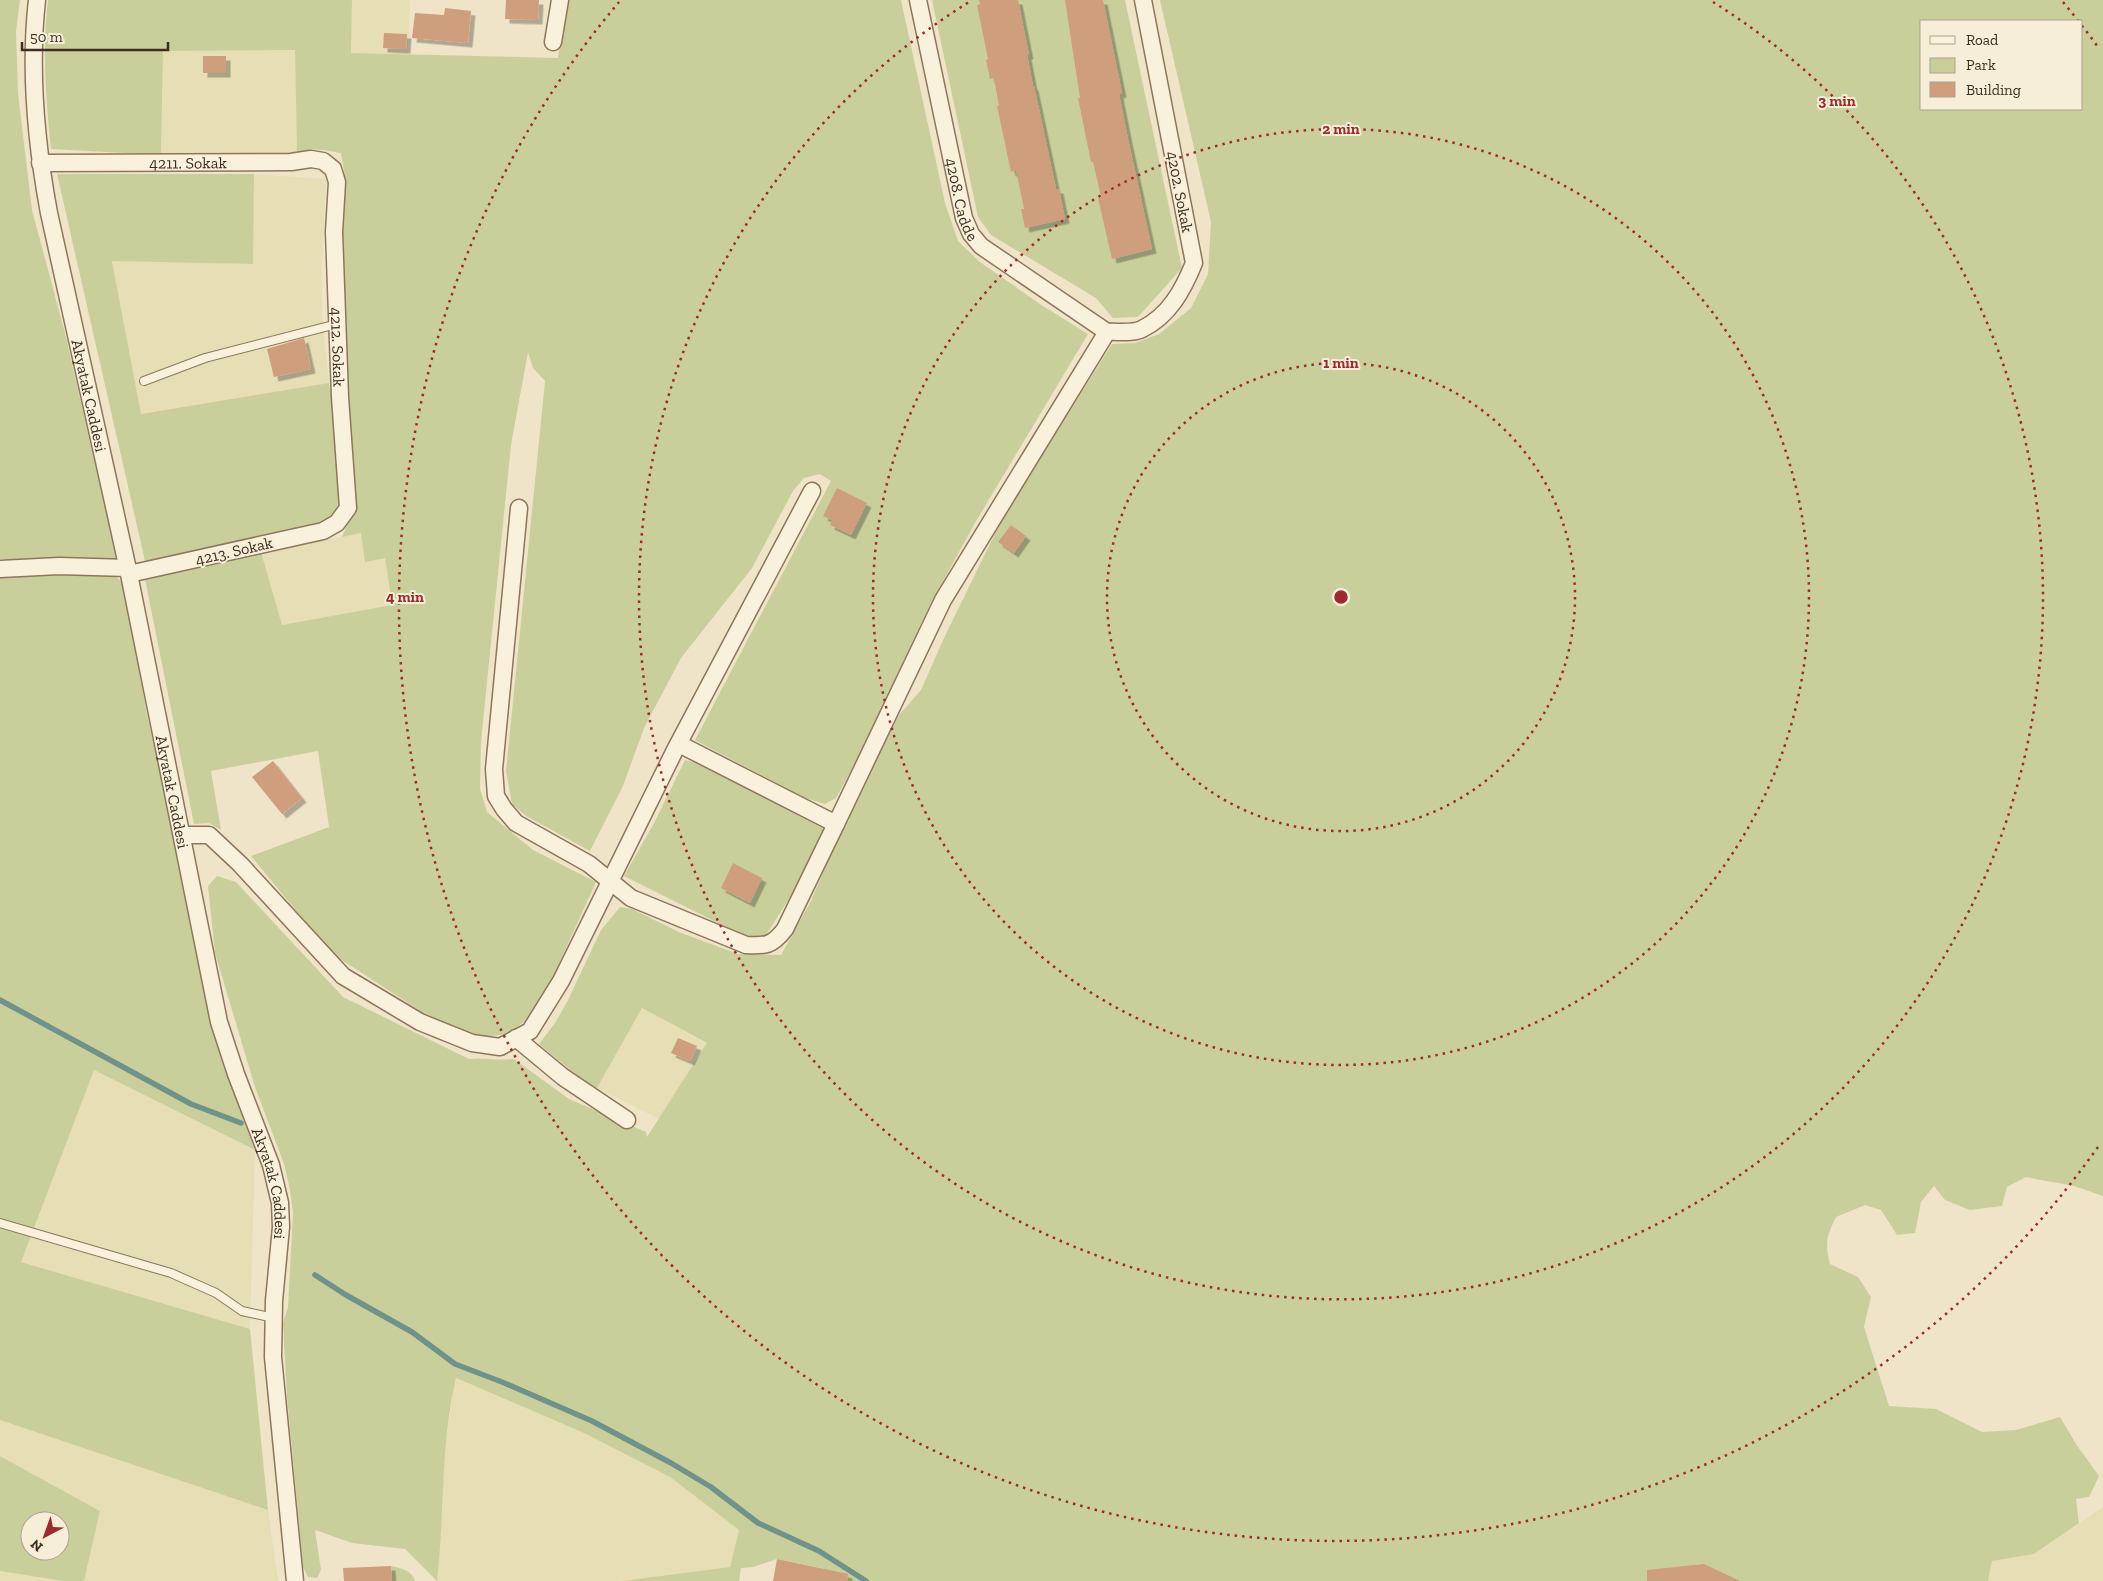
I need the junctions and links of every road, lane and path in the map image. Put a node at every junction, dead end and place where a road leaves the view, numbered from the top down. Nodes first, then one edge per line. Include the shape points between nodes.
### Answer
1 (37, 0) edge
2 (560, 0) edge
3 (918, 0) edge
4 (1143, 0) edge
5 (553, 42) dead end
6 (40, 163) junction
7 (333, 169) joint
8 (338, 324) junction
9 (1106, 332) junction
10 (144, 381) dead end
11 (812, 491) dead end
12 (518, 508) dead end
13 (337, 523) joint
14 (0, 569) edge
15 (129, 571) junction
16 (679, 744) junction
17 (836, 824) junction
18 (182, 835) junction
19 (611, 882) junction
20 (516, 1038) junction
21 (627, 1120) dead end
22 (0, 1223) edge
23 (274, 1318) junction
24 (295, 1581) edge

1 - 6 street, Akyatak Caddesi via 33,61
2 - 5 street
3 - 9 street, 4208. Cadde via 964,218 972,234 980,246
4 - 9 street, 4202. Sokak via 1194,263 1183,291 1165,313 1140,330
6 - 7 street, 4211. Sokak via 291,162 311,159 323,161
6 - 15 street, Akyatak Caddesi
7 - 8 street, 4212. Sokak via 337,182 334,232
8 - 10 lane via 205,358
8 - 13 street, 4212. Sokak via 348,508
9 - 17 street via 943,600
11 - 16 street
12 - 19 street via 494,769 496,796 516,823 589,864
13 - 15 street, 4213. Sokak via 323,531
14 - 15 street, 4213. Sokak via 59,566
15 - 18 street, Akyatak Caddesi
16 - 17 street
16 - 19 street
17 - 19 street via 785,929 778,939 766,946 746,945 631,898
18 - 20 street via 208,835 240,864 343,976 420,1022 472,1043 500,1047
18 - 23 street, Akyatak Caddesi via 219,1022 271,1165 280,1203
19 - 20 street via 561,981 530,1031
20 - 21 street via 563,1077
22 - 23 lane via 171,1273 216,1293 242,1311
23 - 24 street, Akyatak Caddesi via 273,1357

